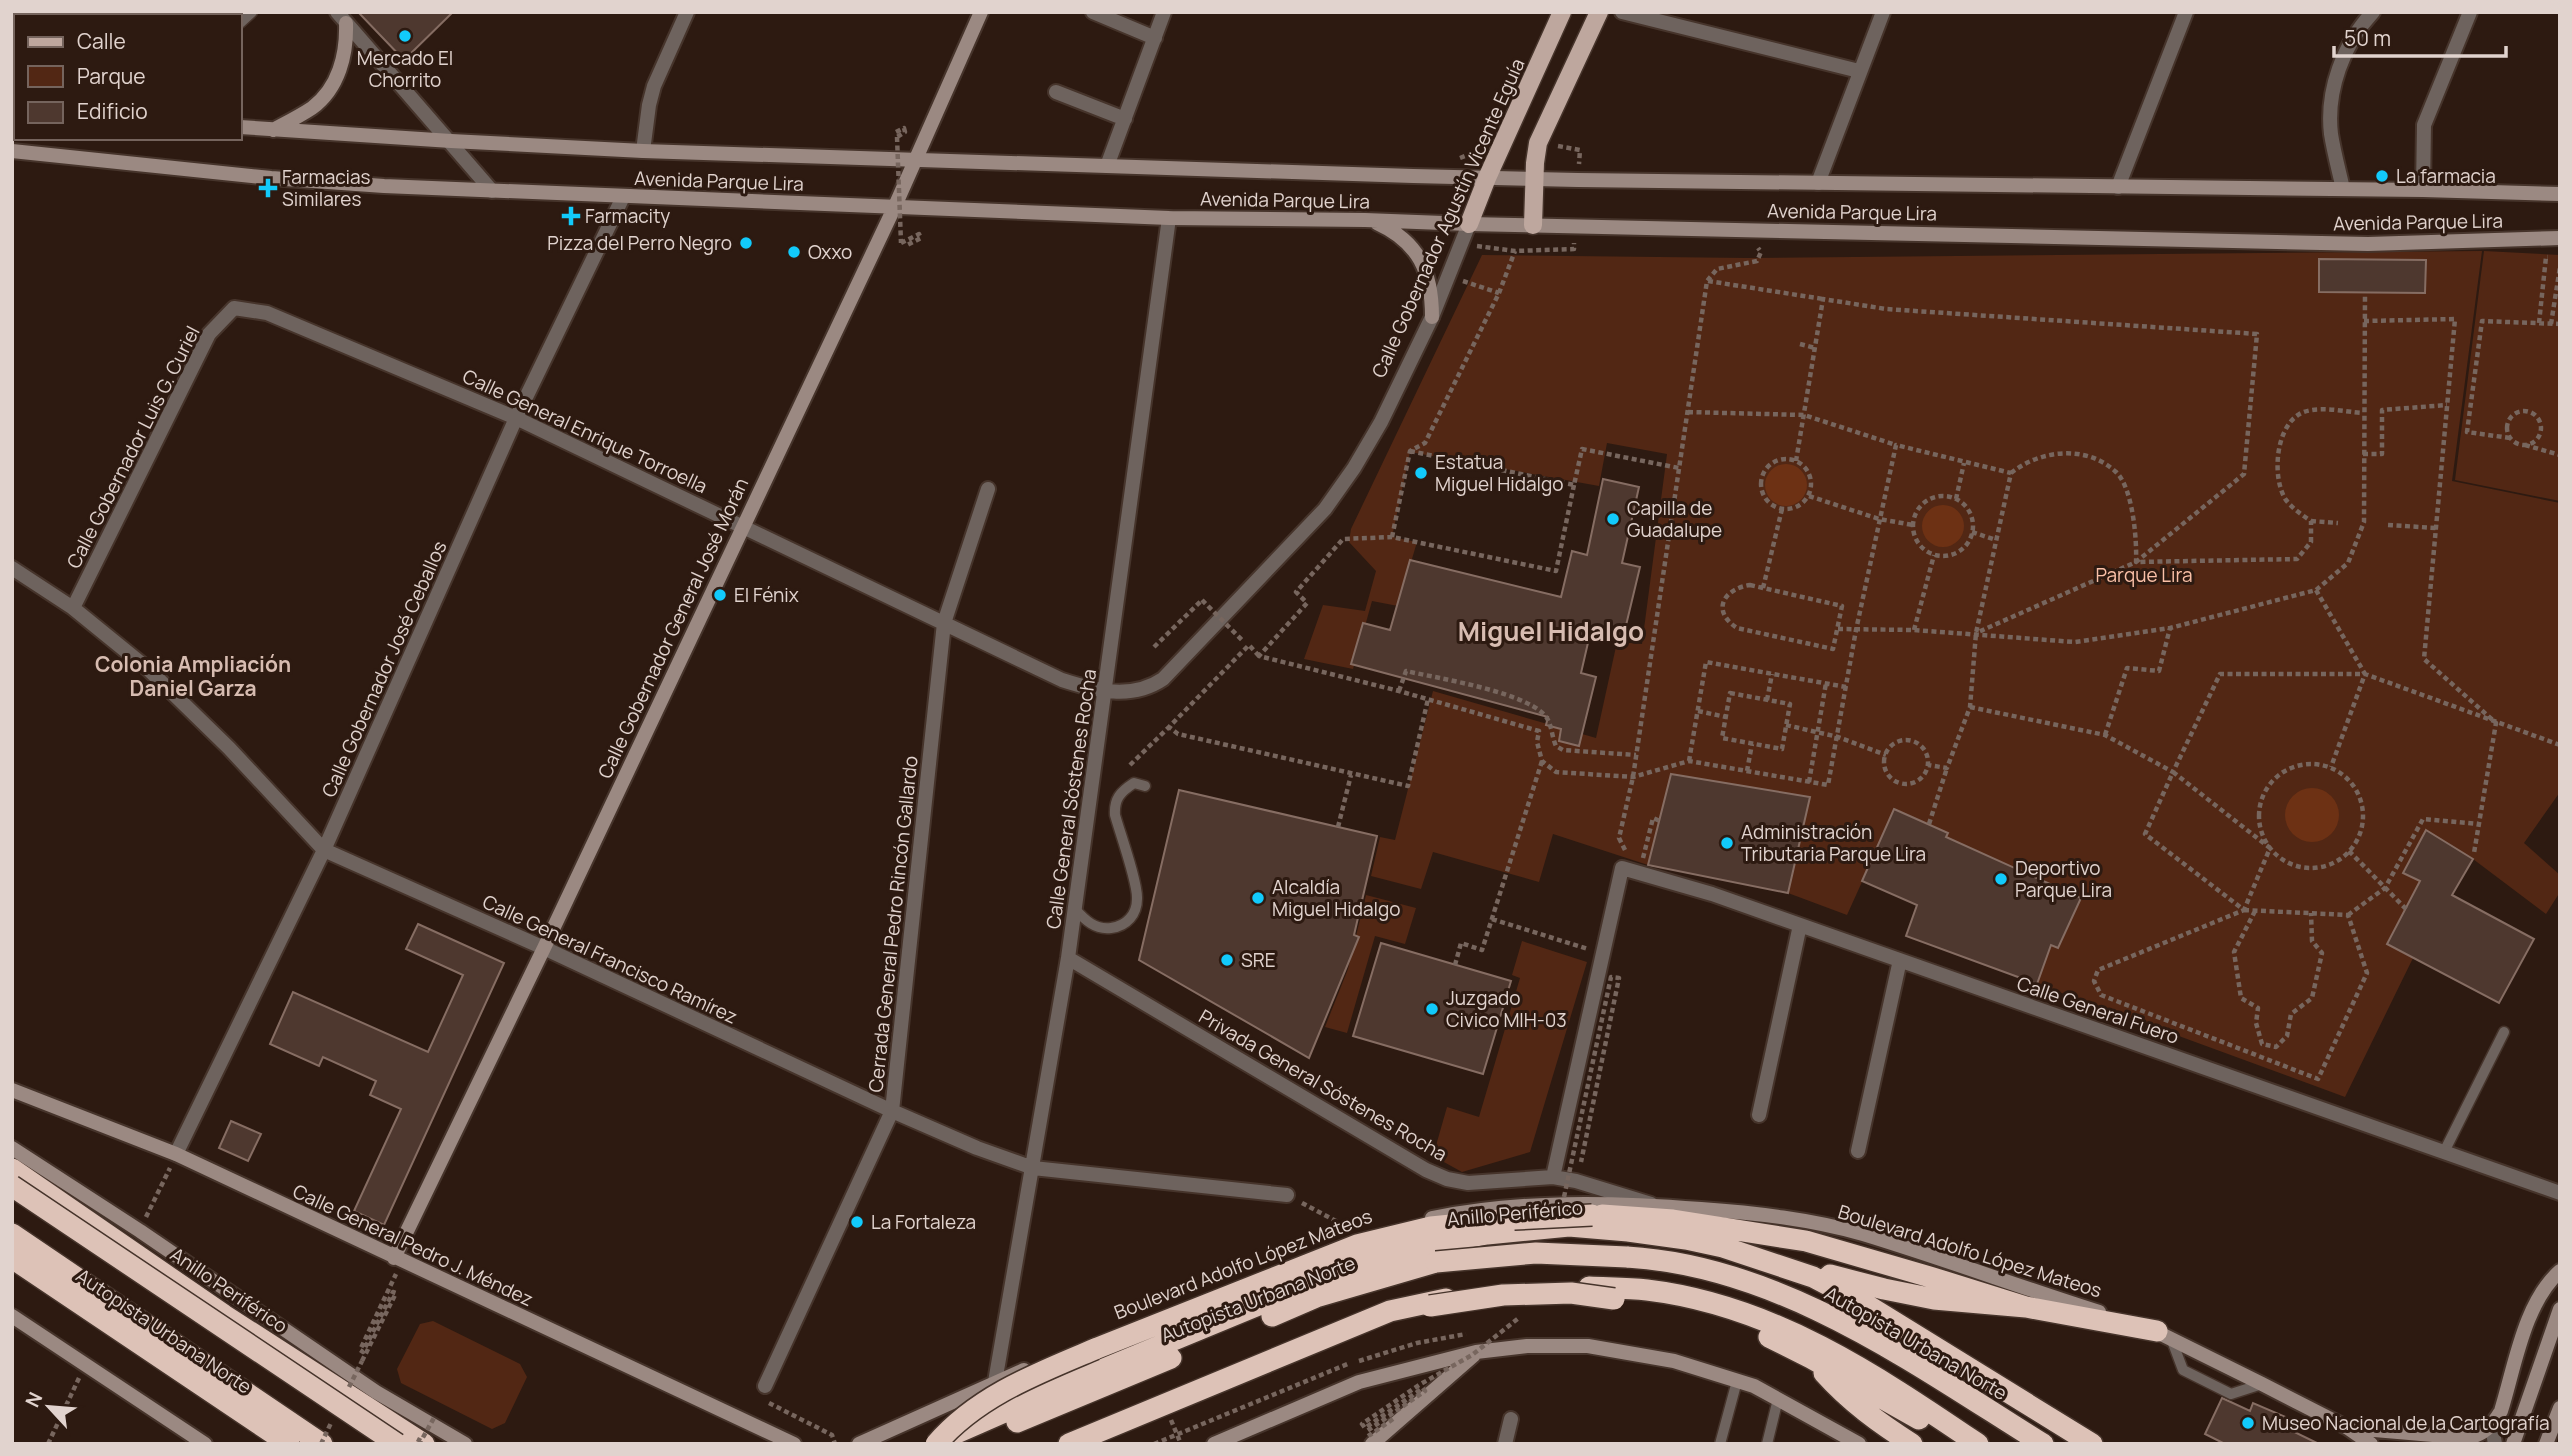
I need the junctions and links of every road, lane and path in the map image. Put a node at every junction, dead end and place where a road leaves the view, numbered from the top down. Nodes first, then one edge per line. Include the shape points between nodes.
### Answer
1 (687, 12) edge
2 (981, 12) edge
3 (1093, 12) edge
4 (1164, 12) edge
5 (1562, 12) edge
6 (1598, 12) edge
7 (1622, 12) edge
8 (1883, 12) edge
9 (2186, 12) edge
10 (2372, 12) edge
11 (2470, 12) edge
12 (341, 17) edge
13 (1155, 38) junction
14 (1858, 71) junction
15 (1056, 92) dead end
16 (1125, 120) junction
17 (242, 127) edge
18 (273, 130) junction
19 (897, 134) dead end
20 (451, 141) junction
21 (12, 151) edge
22 (643, 151) junction
23 (916, 158) junction
24 (1107, 166) junction
25 (1486, 178) junction
26 (1535, 179) junction
27 (1818, 183) junction
28 (2118, 187) junction
29 (2343, 189) junction
30 (2423, 190) junction
31 (492, 191) junction
32 (2560, 194) edge
33 (623, 197) junction
34 (895, 206) junction
35 (1169, 218) junction
36 (1365, 220) junction
37 (1469, 224) junction
38 (1533, 225) junction
39 (2560, 238) edge
40 (904, 244) dead end
41 (1462, 245) junction
42 (1755, 245) dead end
43 (1574, 249) dead end
44 (1515, 251) junction
45 (2560, 258) edge
46 (2560, 267) edge
47 (1707, 281) junction
48 (2365, 293) dead end
49 (1823, 299) junction
50 (234, 308) joint
51 (1432, 317) junction
52 (2364, 321) junction
53 (2539, 323) junction
54 (2551, 324) junction
55 (2560, 324) edge
56 (1800, 344) dead end
57 (1815, 348) junction
58 (2447, 405) junction
59 (1688, 412) junction
60 (2363, 413) junction
61 (1804, 415) junction
62 (516, 418) junction
63 (2510, 438) junction
64 (1896, 445) junction
65 (2525, 445) junction
66 (1410, 451) junction
67 (2364, 454) junction
68 (2560, 455) edge
69 (1796, 461) junction
70 (1964, 463) junction
71 (1679, 468) junction
72 (2011, 473) junction
73 (1574, 485) junction
74 (988, 489) dead end
75 (1809, 496) junction
76 (1956, 499) junction
77 (1782, 509) junction
78 (1879, 519) junction
79 (2311, 521) junction
80 (2337, 523) dead end
81 (743, 525) junction
82 (1913, 525) junction
83 (2388, 525) dead end
84 (2436, 528) junction
85 (1972, 532) junction
86 (1392, 537) junction
87 (1996, 540) junction
88 (1934, 555) junction
89 (2136, 562) junction
90 (12, 568) edge
91 (1763, 588) junction
92 (2316, 590) junction
93 (73, 608) junction
94 (944, 623) junction
95 (2170, 628) junction
96 (1838, 629) junction
97 (1856, 630) junction
98 (1914, 630) junction
99 (1976, 633) junction
100 (1249, 645) junction
101 (1154, 647) dead end
102 (1259, 656) junction
103 (1772, 674) junction
104 (2365, 674) junction
105 (1826, 683) junction
106 (1846, 687) junction
107 (1106, 690) junction
108 (1399, 691) junction
109 (1428, 699) junction
110 (1768, 700) junction
111 (1970, 707) junction
112 (1698, 711) junction
113 (1726, 717) junction
114 (2497, 723) junction
115 (1786, 725) junction
116 (1168, 727) junction
117 (1818, 732) junction
118 (2105, 735) junction
119 (1838, 737) junction
120 (1752, 744) junction
121 (2560, 745) edge
122 (1636, 755) junction
123 (1886, 755) junction
124 (1542, 761) junction
125 (1689, 761) junction
126 (1130, 765) dead end
127 (1928, 765) junction
128 (1948, 768) junction
129 (2331, 768) junction
130 (1747, 771) junction
131 (2173, 772) junction
132 (1352, 775) junction
133 (1633, 777) junction
134 (1809, 782) junction
135 (1145, 786) dead end
136 (1660, 821) dead end
137 (1928, 824) dead end
138 (2479, 824) junction
139 (1338, 827) dead end
140 (2270, 848) junction
141 (324, 850) junction
142 (2349, 851) junction
143 (2474, 853) dead end
144 (1638, 872) junction
145 (2385, 888) junction
146 (1075, 909) junction
147 (2406, 909) dead end
148 (2244, 910) junction
149 (2255, 911) junction
150 (2311, 913) junction
151 (2348, 915) junction
152 (1492, 919) junction
153 (1800, 925) junction
154 (544, 948) junction
155 (1603, 954) junction
156 (1068, 958) junction
157 (1900, 960) junction
158 (1455, 965) dead end
159 (2504, 1032) dead end
160 (2226, 1035) dead end
161 (2224, 1042) junction
162 (12, 1090) edge
163 (892, 1111) junction
164 (1759, 1115) dead end
165 (12, 1148) edge
166 (1858, 1151) dead end
167 (2444, 1152) junction
168 (176, 1154) junction
169 (1033, 1168) junction
170 (12, 1170) edge
171 (1553, 1178) junction
172 (12, 1186) edge
173 (2560, 1193) edge
174 (1287, 1195) joint
175 (1655, 1205) junction
176 (140, 1231) junction
177 (12, 1234) edge
178 (1363, 1235) junction
179 (1723, 1247) junction
180 (12, 1258) edge
181 (398, 1260) junction
182 (1885, 1263) junction
183 (2560, 1271) edge
184 (2026, 1307) junction
185 (2560, 1308) edge
186 (12, 1316) edge
187 (2164, 1334) junction
188 (1476, 1352) junction
189 (1811, 1358) junction
190 (362, 1361) dead end
191 (86, 1365) junction
192 (1737, 1381) junction
193 (995, 1382) junction
194 (2262, 1384) junction
195 (761, 1392) joint
196 (1778, 1399) junction
197 (2560, 1408) edge
198 (435, 1416) dead end
199 (1511, 1419) dead end
200 (1171, 1420) dead end
201 (2492, 1426) junction
202 (2348, 1428) junction
203 (48, 1444) edge
204 (205, 1444) edge
205 (289, 1444) edge
206 (322, 1444) edge
207 (397, 1444) edge
208 (408, 1444) edge
209 (424, 1444) edge
210 (465, 1444) edge
211 (794, 1444) edge
212 (835, 1444) edge
213 (859, 1444) edge
214 (930, 1444) edge
215 (936, 1444) edge
216 (962, 1444) edge
217 (1069, 1444) edge
218 (1091, 1444) edge
219 (1181, 1444) edge
220 (1214, 1444) edge
221 (1372, 1444) edge
222 (1505, 1444) edge
223 (1720, 1444) edge
224 (1767, 1444) edge
225 (1859, 1444) edge
226 (1912, 1444) edge
227 (1959, 1444) edge
228 (1978, 1444) edge
229 (2043, 1444) edge
230 (2092, 1444) edge
231 (2371, 1444) edge
232 (2495, 1444) edge
233 (2513, 1444) edge
234 (2546, 1444) edge

1 - 22 street via 654,86
2 - 23 main road, Calle Gobernador General José Morán
3 - 13 street
4 - 13 street
5 - 25 main road, Calle Gobernador Agustín Vicente Eguía
6 - 26 main road via 1538,143
7 - 14 street
8 - 14 street
9 - 28 street
10 - 29 street via 2347,49 2332,96 2331,133
11 - 30 street via 2424,125
12 - 18 main road via 347,43 330,89 313,107
12 - 20 street
13 - 16 street
14 - 27 street
15 - 16 street
16 - 24 street
17 - 18 main road, Avenida Parque Lira
18 - 20 main road, Avenida Parque Lira
19 - 40 path, bridge
20 - 22 main road, Avenida Parque Lira
20 - 31 street
21 - 31 main road, Avenida Parque Lira via 271,178
22 - 23 main road, Avenida Parque Lira
23 - 24 main road, Avenida Parque Lira
23 - 34 main road, Calle Gobernador General José Morán
24 - 25 main road, Avenida Parque Lira
25 - 26 main road, Avenida Parque Lira
25 - 37 main road, Calle Gobernador Agustín Vicente Eguía
26 - 27 main road, Avenida Parque Lira
26 - 38 main road
27 - 28 main road, Avenida Parque Lira
28 - 29 main road, Avenida Parque Lira
29 - 30 main road, Avenida Parque Lira
30 - 32 main road, Avenida Parque Lira
31 - 33 main road, Avenida Parque Lira
33 - 34 main road, Avenida Parque Lira
33 - 62 street, Calle Gobernador José Ceballos
34 - 35 main road, Avenida Parque Lira
34 - 81 main road, Calle Gobernador General José Morán
35 - 36 main road, Avenida Parque Lira
35 - 107 street, Calle General Sóstenes Rocha
36 - 37 main road, Avenida Parque Lira
36 - 51 main road via 1393,231 1417,254 1430,284
37 - 38 main road, Avenida Parque Lira
37 - 41 street, Calle Gobernador Agustín Vicente Eguía
38 - 39 main road, Avenida Parque Lira via 2368,244
41 - 44 path
41 - 51 street, Calle Gobernador Agustín Vicente Eguía
42 - 47 path via 1762,252 1757,261 1717,269
43 - 44 path
44 - 66 path via 1425,443
45 - 53 path via 2546,257
46 - 54 path
47 - 49 path
47 - 59 path
48 - 52 path
49 - 57 path
49 - 89 path via 1886,309 2257,334 2244,474
50 - 62 street, Calle General Enrique Torroella via 267,313
50 - 93 street, Calle Gobernador Luis G. Curiel via 209,334
51 - 107 street, Calle Gobernador Agustín Vicente Eguía via 1381,422 1325,509 1163,679 1140,691
52 - 58 path via 2455,319
52 - 60 path
53 - 54 path
53 - 63 path via 2482,321 2467,432
54 - 55 path
56 - 57 path
57 - 61 path
58 - 67 path via 2382,410 2382,454
58 - 84 path
59 - 61 path
59 - 71 path
60 - 67 path
60 - 79 path via 2314,410 2298,414 2282,436 2277,463 2284,497
61 - 64 path
61 - 69 path
62 - 81 street, Calle General Enrique Torroella
62 - 141 street, Calle Gobernador José Ceballos
63 - 65 path
63 - 65 path via 2511,417 2520,411 2531,412 2541,431 2535,441
64 - 70 path
64 - 78 path
65 - 68 path
66 - 73 path
66 - 86 path
67 - 92 path via 2364,522 2348,563
69 - 75 path via 1809,472
69 - 77 path via 1771,464 1762,478 1768,502
70 - 72 path
70 - 76 path
71 - 73 path via 1582,449
71 - 122 path
72 - 87 path
72 - 89 path via 2040,457 2078,453 2118,473 2131,507
73 - 86 path via 1556,571
74 - 94 street, Cerrada General Pedro Rincón Gallardo
75 - 77 path via 1797,507
75 - 78 path
76 - 82 path via 1928,501 1915,515
76 - 85 path via 1969,513
77 - 91 path
78 - 82 path
78 - 97 path
79 - 80 path
79 - 89 path via 2311,542 2297,559
81 - 94 street, Calle General Enrique Torroella
81 - 154 main road, Calle Gobernador General José Morán
82 - 88 path via 1918,544
83 - 84 path
84 - 114 path via 2424,659
85 - 87 path
85 - 88 path via 1954,554
86 - 102 path via 1343,539 1296,592 1307,603
87 - 99 path
88 - 98 path
89 - 99 path
90 - 93 street, Calle General Francisco Ramírez
91 - 96 path via 1842,606
91 - 96 path via 1737,587 1726,594 1722,609 1726,621 1737,628 1833,649
92 - 95 path
92 - 104 path
93 - 141 street, Calle General Francisco Ramírez via 157,678
94 - 107 street, Calle General Enrique Torroella via 1062,680
94 - 163 street, Cerrada General Pedro Rincón Gallardo
95 - 99 path via 2075,642
95 - 118 path via 2159,671 2127,668
96 - 97 path
97 - 98 path
97 - 106 path
98 - 99 path
99 - 111 path
100 - 101 path, bridge via 1202,600
100 - 102 path
100 - 116 path
102 - 108 path
103 - 105 path
103 - 110 path
103 - 112 path via 1706,662
104 - 114 path
104 - 129 path
104 - 131 path via 2220,674
105 - 106 path
105 - 117 path
106 - 119 path
107 - 146 street, Calle General Sóstenes Rocha
108 - 109 path
108 - 122 path via 1406,671 1520,698 1539,709 1548,720 1556,746 1563,750
109 - 124 path via 1539,731
109 - 132 path via 1408,786
110 - 113 path via 1730,694
110 - 115 path via 1790,704
111 - 118 path
111 - 128 path
112 - 113 path
112 - 125 path
113 - 120 path via 1722,738
114 - 121 path
114 - 138 path
115 - 117 path
115 - 120 path via 1782,749
116 - 126 path
116 - 132 path via 1178,734
117 - 119 path
117 - 134 path
118 - 131 path
119 - 123 path
119 - 134 path via 1828,785
120 - 130 path
122 - 133 path
123 - 127 path via 1895,744 1908,740 1921,746
123 - 127 path via 1886,769 1901,783 1916,782
124 - 133 path via 1556,772
124 - 152 path
125 - 130 path
125 - 133 path
127 - 128 path
128 - 137 path
129 - 140 path via 2298,765 2271,783 2259,815
129 - 142 path via 2350,782 2361,804 2359,836
130 - 134 path
131 - 140 path
131 - 148 path via 2145,834
132 - 139 path
133 - 144 path via 1619,838
135 - 146 lane via 1134,783 1115,803 1138,896 1135,913 1110,928 1086,921
136 - 144 path via 1653,818
138 - 143 path
138 - 145 path via 2423,819
140 - 142 path via 2283,860 2318,868
140 - 148 path
141 - 154 street, Calle General Francisco Ramírez
141 - 168 street, Calle Gobernador José Ceballos
142 - 145 path
144 - 153 street, Calle General Fuero
144 - 155 street, Calle General Fuero via 1622,868
145 - 147 path
145 - 151 path
146 - 156 street, Calle General Sóstenes Rocha
148 - 149 path
148 - 161 path via 2098,970 2094,981 2101,995
149 - 150 path
149 - 150 path via 2234,952 2241,998 2258,1008 2256,1023 2262,1044 2276,1047 2287,1036 2291,1014 2312,998 2322,953 2312,941
150 - 151 path
151 - 161 path via 2368,973 2318,1079
152 - 155 path
152 - 158 path via 1482,950 1461,943
153 - 157 street, Calle General Fuero
153 - 164 street
154 - 163 street, Calle General Francisco Ramírez
154 - 181 main road, Calle Gobernador General José Morán
155 - 171 street
156 - 169 street, Calle General Sóstenes Rocha
156 - 171 street, Privada General Sóstenes Rocha via 1426,1170 1468,1183
157 - 166 street
157 - 167 street, Calle General Fuero
159 - 167 lane
160 - 161 path
162 - 168 main road, Calle General Pedro J. Méndez
163 - 169 street, Calle General Francisco Ramírez
163 - 195 street, Cerrada General Pedro Rincón Gallardo
165 - 176 main road
167 - 173 street, Calle General Fuero
168 - 176 path
168 - 181 main road, Calle General Pedro J. Méndez
169 - 174 street, Calle General Francisco Ramírez
169 - 193 street, Calle General Sóstenes Rocha
170 - 209 highway, Anillo Periférico
171 - 175 street, Privada General Sóstenes Rocha
172 - 207 highway, Autopista Urbana Norte, bridge
174 - 178 path
175 - 178 main road, Boulevard Adolfo López Mateos via 1546,1203 1474,1209
175 - 187 main road, Boulevard Adolfo López Mateos via 1772,1214 1861,1234
176 - 210 main road via 376,1392
177 - 206 highway
178 - 193 main road, Boulevard Adolfo López Mateos
179 - 182 highway via 1753,1242 1858,1263
179 - 184 highway via 1934,1299
179 - 214 highway, Anillo Periférico via 1569,1226 1414,1247 1326,1277
179 - 230 highway, Anillo Periférico via 1839,1289
180 - 205 highway, Autopista Urbana Norte
181 - 190 path via 360,1350 363,1352 396,1293
181 - 211 main road, Calle General Pedro J. Méndez
182 - 184 highway
182 - 215 highway, bridge via 1806,1241 1673,1220 1592,1215 1418,1230 1357,1245 1021,1381 982,1404
183 - 201 main road via 2540,1292 2531,1312 2501,1412
184 - 187 highway
185 - 233 main road
186 - 191 main road
187 - 194 main road, Boulevard Adolfo López Mateos
187 - 194 lane via 2183,1370 2231,1394
188 - 192 main road via 1588,1346 1674,1361
188 - 220 main road via 1359,1382
188 - 221 main road
189 - 218 highway, bridge via 1762,1334 1668,1307 1571,1293 1503,1295 1365,1322
189 - 226 highway via 1843,1394
189 - 227 highway
191 - 203 path
191 - 204 main road
192 - 196 main road
192 - 223 lane
193 - 213 main road, Boulevard Adolfo López Mateos
194 - 202 main road, Boulevard Adolfo López Mateos
195 - 212 path via 832,1435
196 - 224 lane
196 - 225 main road
197 - 234 main road
198 - 208 path, bridge via 421,1441 412,1436
199 - 222 street
200 - 219 path, bridge
201 - 202 main road via 2468,1438
201 - 232 street
202 - 231 main road, Boulevard Adolfo López Mateos
216 - 229 highway, Autopista Urbana Norte, bridge via 1316,1297 1436,1262 1536,1254 1645,1258 1762,1287 1826,1314 1891,1350
217 - 228 highway via 1390,1311 1540,1285 1648,1290 1756,1317 1879,1377

